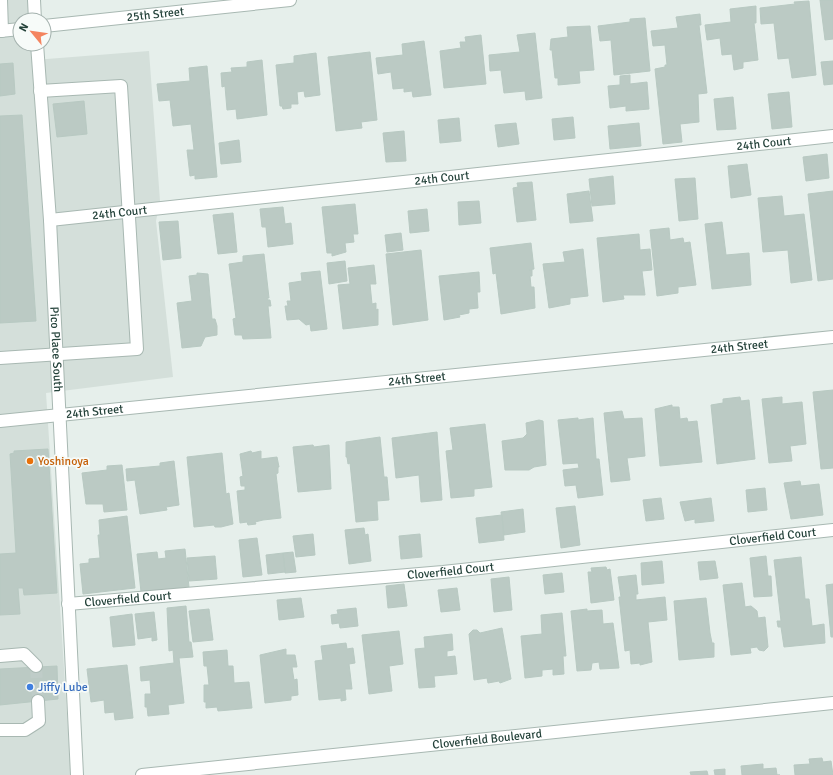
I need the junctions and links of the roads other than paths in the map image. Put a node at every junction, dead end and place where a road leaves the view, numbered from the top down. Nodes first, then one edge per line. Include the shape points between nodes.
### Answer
1 (1, 0) edge
2 (34, 0) edge
3 (290, 0) edge
4 (35, 12) edge
5 (52, 25) edge
6 (12, 30) edge
7 (1, 31) edge
8 (38, 52) edge
9 (40, 91) junction
10 (833, 136) edge
11 (128, 212) junction
12 (50, 220) junction
13 (833, 337) edge
14 (56, 354) junction
15 (0, 358) edge
16 (59, 415) junction
17 (0, 421) edge
18 (833, 530) edge
19 (68, 604) junction
20 (0, 656) edge
21 (36, 666) dead end
22 (38, 701) tunnel mouth
23 (833, 703) edge
24 (0, 730) edge
25 (77, 775) edge
26 (142, 775) edge

1 - 7 street
2 - 4 street
3 - 5 street, 25th Street
6 - 7 street
8 - 9 street, Pico Place South
9 - 11 street via 121,86
9 - 12 street, Pico Place South
10 - 11 street, 24th Court
11 - 12 street, 24th Court
11 - 14 street via 136,349
12 - 14 street, Pico Place South
13 - 16 street, 24th Street
14 - 15 street
14 - 16 street, Pico Place South
16 - 17 street, 24th Street
16 - 19 street, Pico Place South
18 - 19 street, Cloverfield Court via 442,572
19 - 25 street, Pico Place South
20 - 21 street via 24,654
22 - 24 street via 39,721 25,730
23 - 26 street, Cloverfield Boulevard

